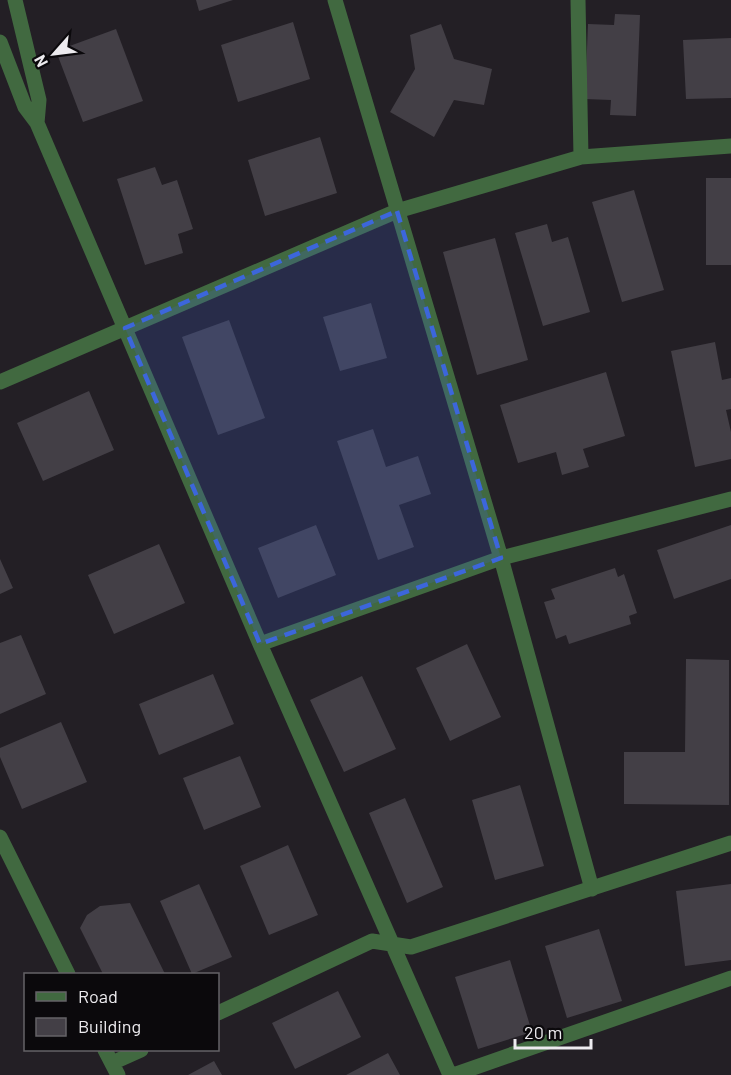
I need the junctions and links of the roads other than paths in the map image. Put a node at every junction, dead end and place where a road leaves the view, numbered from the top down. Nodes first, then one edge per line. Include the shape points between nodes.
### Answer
1 (15, 0) edge
2 (335, 0) edge
3 (578, 0) edge
4 (0, 42) edge
5 (38, 123) junction
6 (731, 146) edge
7 (581, 157) junction
8 (397, 211) junction
9 (125, 328) junction
10 (0, 382) edge
11 (731, 499) edge
12 (501, 558) junction
13 (260, 644) junction
14 (0, 837) edge
15 (731, 843) edge
16 (592, 890) junction
17 (391, 944) junction
18 (67, 973) edge
19 (731, 978) edge
20 (219, 1013) edge
21 (139, 1051) edge
22 (112, 1063) edge
23 (451, 1075) edge

1 - 5 street via 39,100
2 - 8 street
3 - 7 street
4 - 5 street via 25,107
5 - 9 street
6 - 7 street
7 - 8 street
8 - 9 street
8 - 12 street
9 - 10 street
9 - 13 street
11 - 12 street
12 - 13 street
12 - 16 street
13 - 17 street
14 - 18 street
15 - 16 street
16 - 17 street via 411,947
17 - 20 street via 372,941
17 - 23 street
19 - 23 street
21 - 22 street

